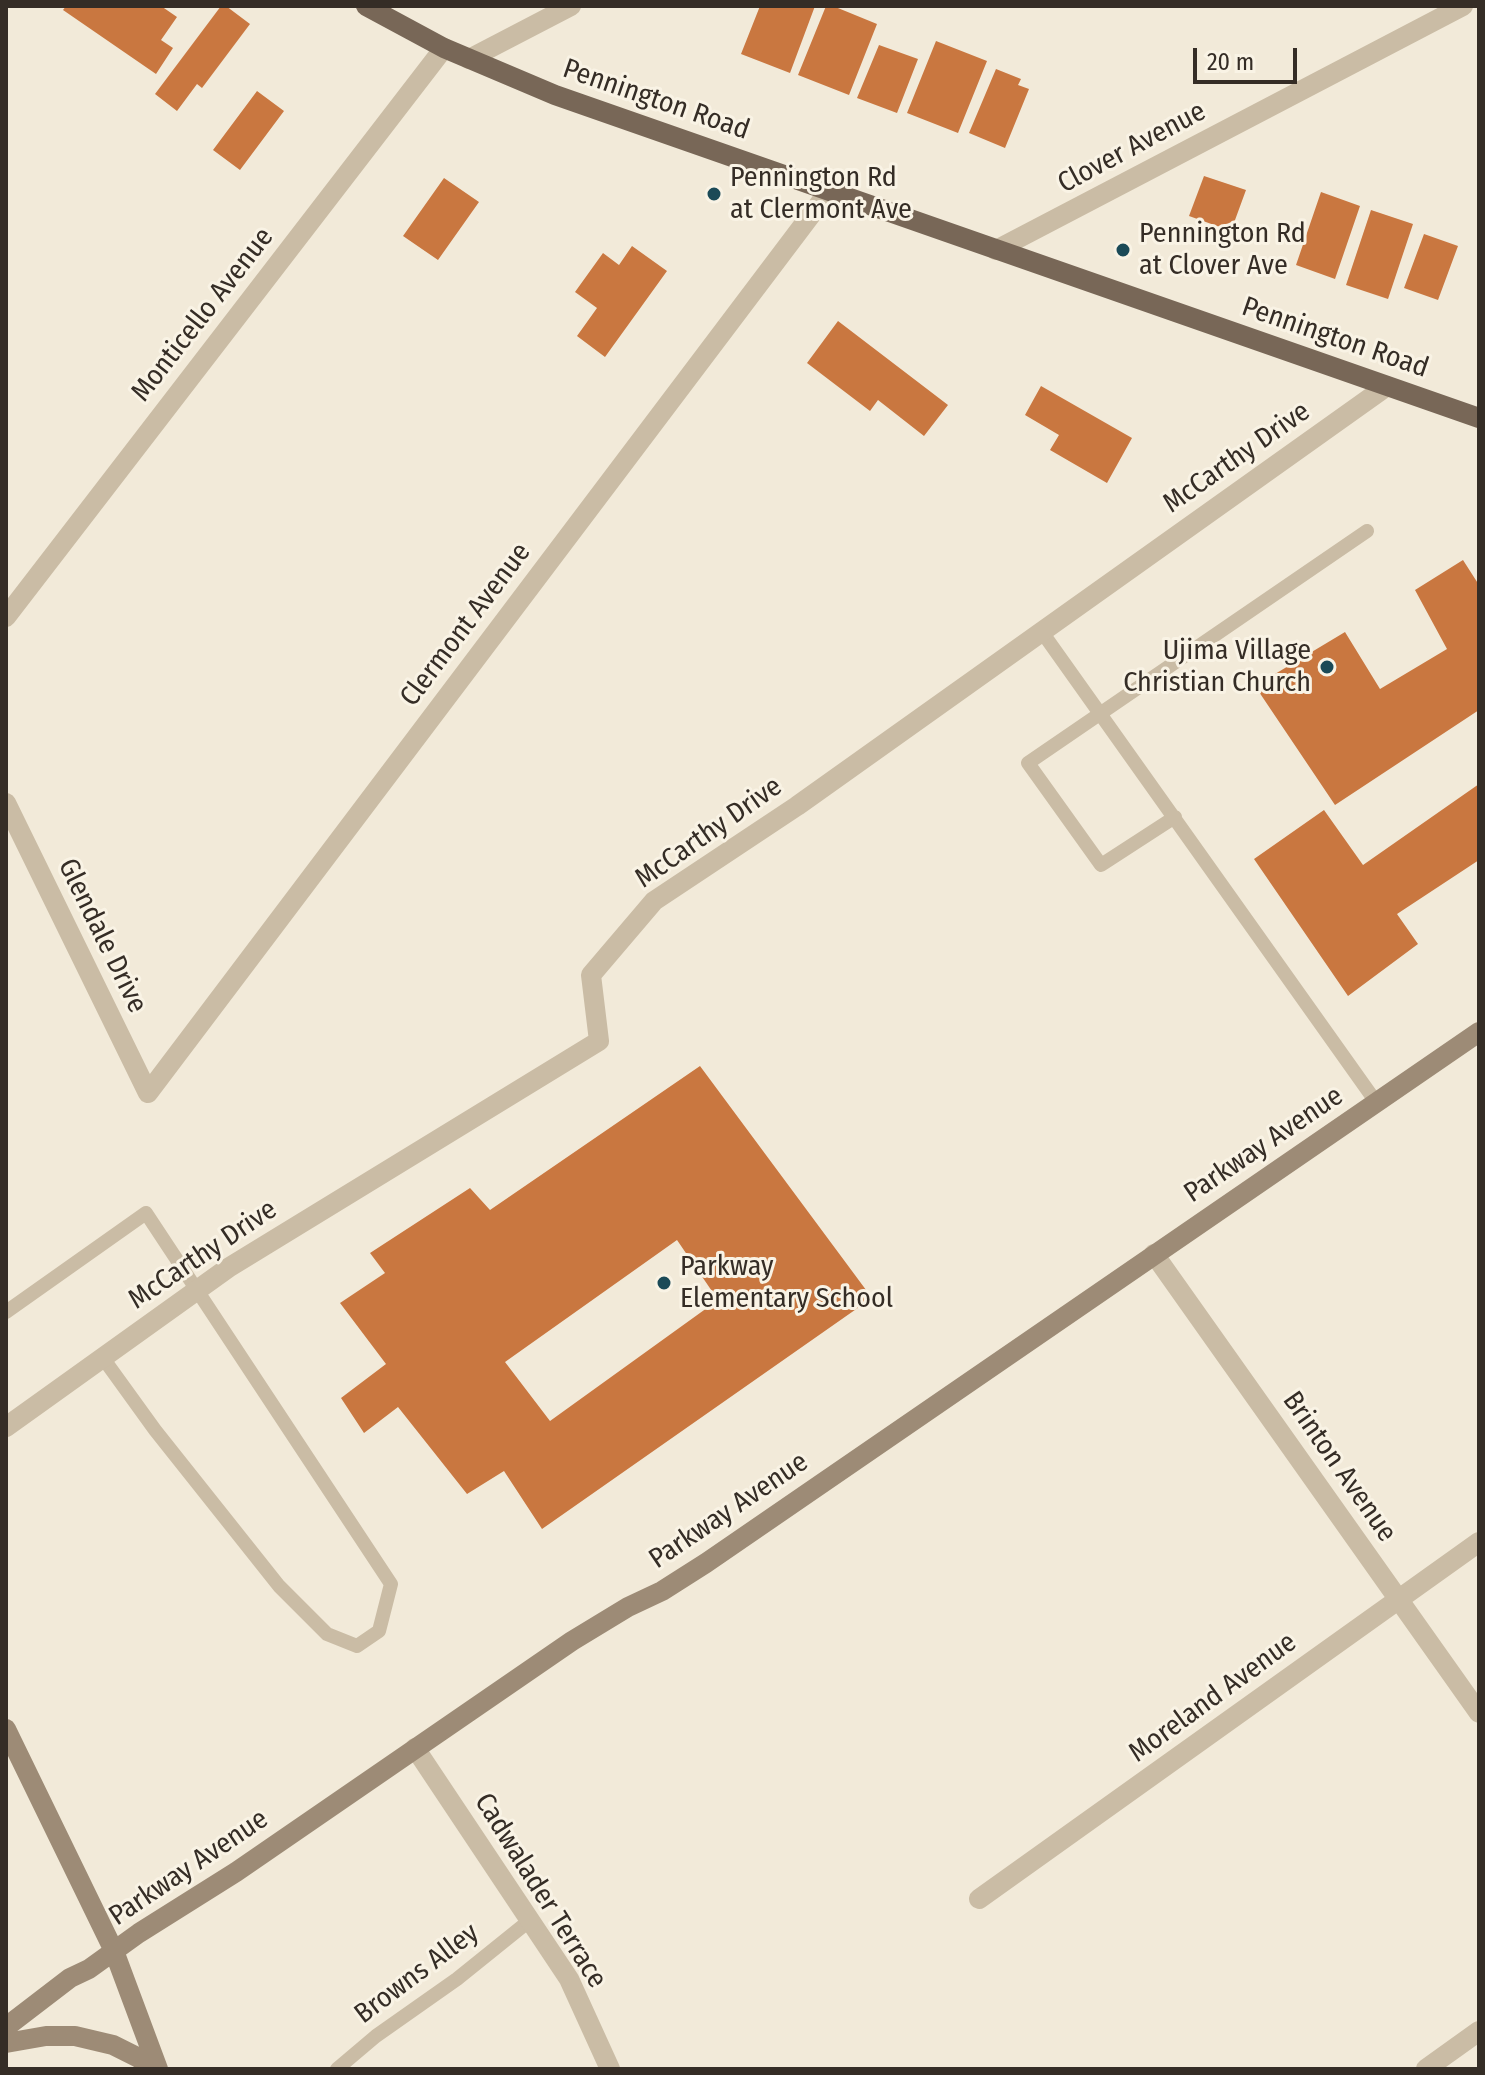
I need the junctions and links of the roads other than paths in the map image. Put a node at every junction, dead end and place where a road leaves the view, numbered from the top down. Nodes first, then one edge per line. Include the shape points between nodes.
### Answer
1 (366, 6) edge
2 (571, 6) edge
3 (1463, 6) edge
4 (444, 48) junction
5 (469, 59) junction
6 (829, 191) junction
7 (996, 250) junction
8 (1387, 386) junction
9 (1479, 418) edge
10 (1367, 531) dead end
11 (6, 617) edge
12 (1042, 632) junction
13 (1100, 713) junction
14 (6, 803) edge
15 (1175, 817) junction
16 (1479, 1032) edge
17 (148, 1093) joint
18 (1376, 1102) junction
19 (1154, 1254) junction
20 (198, 1290) junction
21 (6, 1312) edge
22 (103, 1358) junction
23 (6, 1427) edge
24 (1479, 1542) edge
25 (1399, 1599) junction
26 (1479, 1713) edge
27 (6, 1729) edge
28 (415, 1748) junction
29 (979, 1899) dead end
30 (529, 1921) junction
31 (114, 1951) junction
32 (6, 2027) edge
33 (1479, 2031) edge
34 (6, 2043) edge
35 (150, 2069) edge
36 (158, 2069) edge
37 (337, 2069) edge
38 (610, 2069) edge
39 (1426, 2069) edge

1 - 4 main road, Pennington Road
2 - 5 street
3 - 7 street, Clover Avenue
4 - 5 main road, Pennington Road
4 - 11 street, Monticello Avenue
5 - 6 main road, Pennington Road via 555,95
6 - 7 main road, Pennington Road
6 - 17 street, Clermont Avenue
7 - 8 main road, Pennington Road
8 - 9 main road, Pennington Road
8 - 12 street, McCarthy Drive
10 - 13 lane
12 - 13 lane
12 - 20 street, McCarthy Drive via 654,901 591,975 599,1041
13 - 15 lane
13 - 15 lane via 1028,763 1101,865
14 - 17 street, Glendale Drive
15 - 18 lane
16 - 18 main road, Parkway Avenue
18 - 19 main road, Parkway Avenue
19 - 25 street, Brinton Avenue
19 - 28 main road, Parkway Avenue via 706,1563 572,1641
20 - 21 lane via 146,1213
20 - 22 street, McCarthy Drive
20 - 22 lane via 391,1584 379,1631 357,1646 327,1634 279,1586
22 - 23 street, McCarthy Drive
24 - 25 street, Moreland Avenue
25 - 26 street, Brinton Avenue
25 - 29 street, Moreland Avenue
27 - 31 main road
28 - 30 street, Cadwalader Terrace
28 - 31 main road, Parkway Avenue
30 - 37 lane, Browns Alley
30 - 38 street, Cadwalader Terrace via 569,1979
31 - 32 main road, Parkway Avenue
31 - 36 main road
33 - 39 street
34 - 35 main road via 75,2036 113,2045

